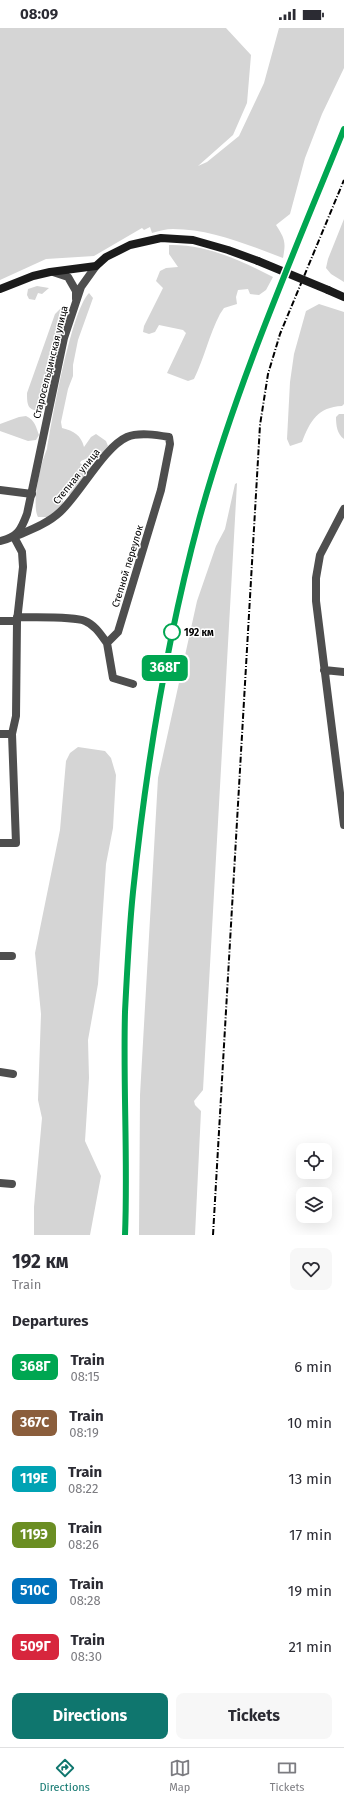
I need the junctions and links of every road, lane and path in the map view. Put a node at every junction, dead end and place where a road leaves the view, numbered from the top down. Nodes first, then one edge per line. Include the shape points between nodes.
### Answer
1 (96, 266) junction
2 (50, 272) junction
3 (0, 289) edge
4 (344, 297) edge
5 (76, 302) junction
6 (170, 437) joint
7 (0, 490) edge
8 (32, 494) junction
9 (344, 509) edge
10 (14, 537) junction
11 (0, 541) edge
12 (17, 619) junction
13 (0, 621) edge
14 (107, 643) junction
15 (324, 670) junction
16 (344, 672) edge
17 (133, 684) dead end
18 (0, 734) edge
19 (12, 734) junction
20 (344, 825) edge
21 (0, 843) edge
22 (0, 956) edge
23 (12, 956) dead end
24 (0, 1072) edge
25 (13, 1074) dead end
26 (0, 1183) edge
27 (12, 1184) dead end

1 - 2 main road
1 - 4 main road, Старосельдинская улица, bridge via 106,257 130,245 160,238 193,240 258,261
1 - 5 street, Старосельдинская улица
2 - 3 main road
2 - 5 street via 68,277 76,291
5 - 8 street, Старосельдинская улица via 55,377
6 - 10 street, Степная улица via 140,434 127,437 102,459 60,512 36,528
6 - 14 street, Степной переулок via 161,490 153,518 118,632
7 - 8 street
8 - 10 street, Старосельдинская улица via 22,526
9 - 15 street via 320,555 316,578
10 - 11 street, Степная улица
10 - 12 street via 22,552 23,567
12 - 13 street
12 - 14 street via 76,619 95,628
12 - 19 street via 16,716
14 - 17 street via 113,678
15 - 16 street
15 - 20 street
18 - 19 street
19 - 21 street via 16,843
22 - 23 street
24 - 25 street
26 - 27 street

